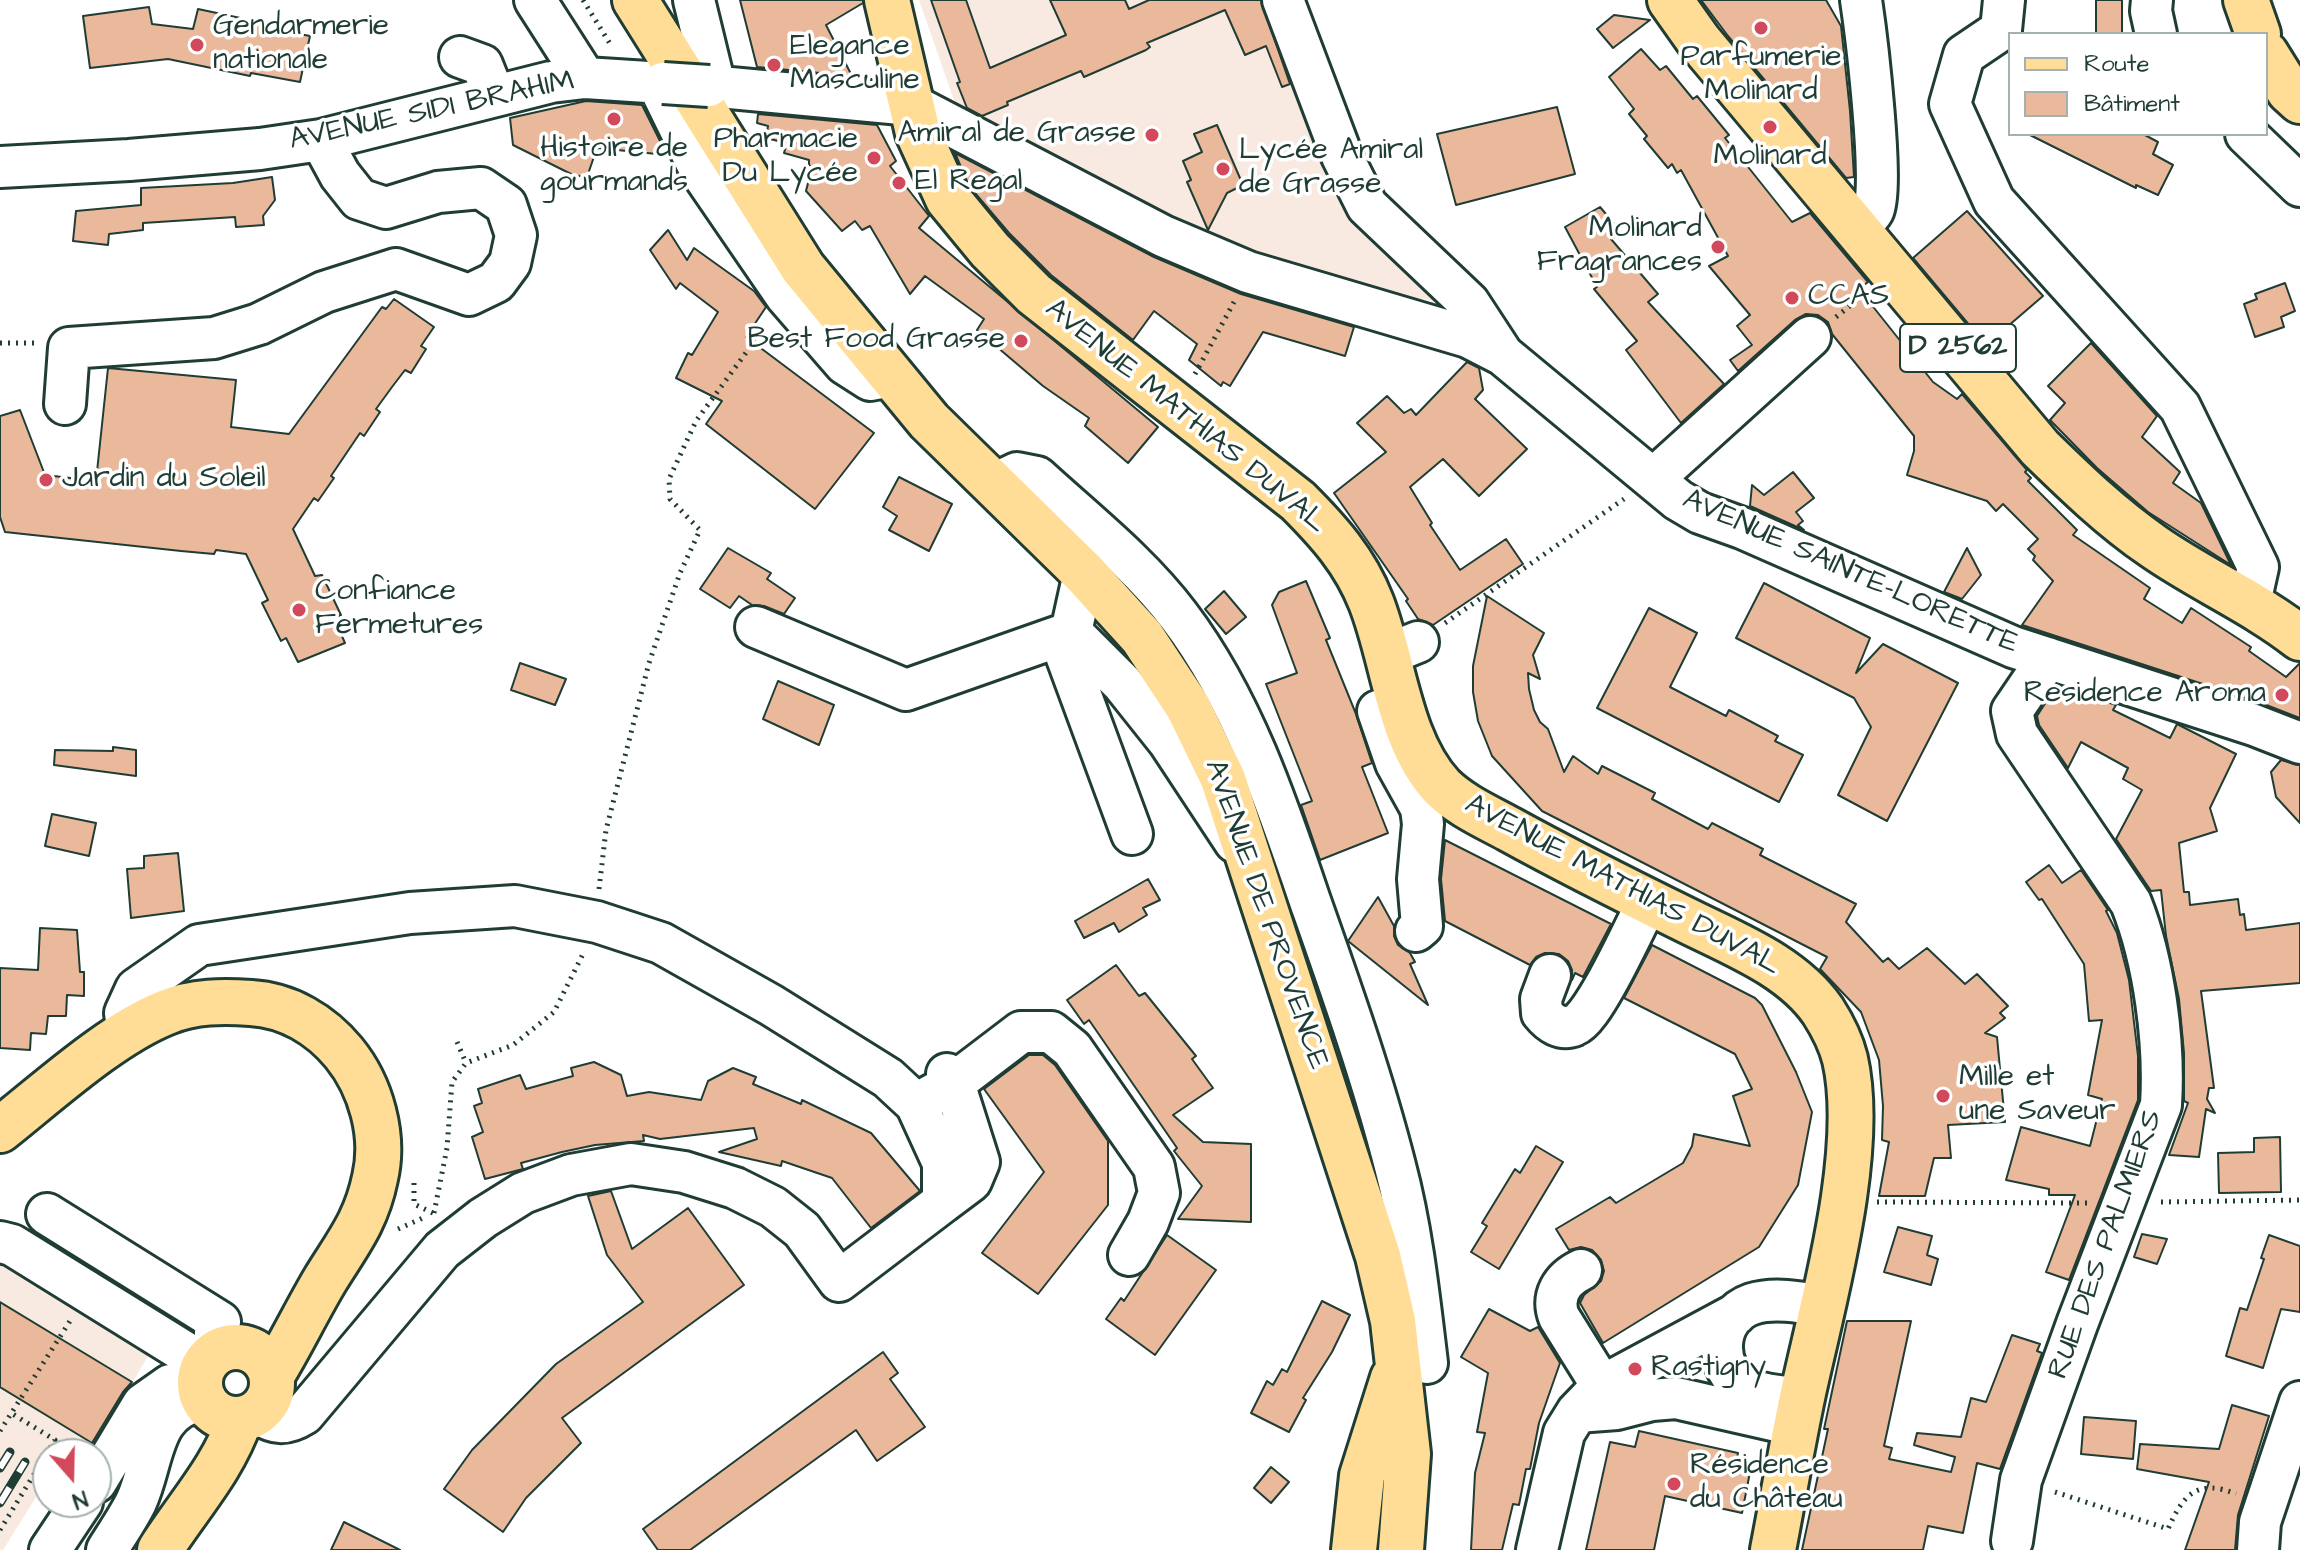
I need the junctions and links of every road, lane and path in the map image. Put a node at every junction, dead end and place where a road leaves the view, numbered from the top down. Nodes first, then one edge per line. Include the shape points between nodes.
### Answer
1 (535, 0) edge
2 (635, 0) edge
3 (887, 0) edge
4 (1283, 0) edge
5 (1670, 0) edge
6 (1861, 0) edge
7 (2004, 0) edge
8 (2152, 0) edge
9 (2246, 0) edge
10 (2156, 32) edge
11 (2257, 32) edge
12 (712, 50) edge
13 (460, 57) dead end
14 (2268, 57) edge
15 (585, 78) junction
16 (660, 82) junction
17 (494, 95) junction
18 (2300, 101) edge
19 (912, 105) junction
20 (2248, 136) edge
21 (321, 140) junction
22 (0, 167) edge
23 (2300, 186) edge
24 (1856, 229) junction
25 (1894, 271) junction
26 (1248, 272) junction
27 (786, 296) junction
28 (1810, 337) joint
29 (1503, 355) junction
30 (891, 376) junction
31 (1171, 401) junction
32 (65, 404) dead end
33 (1653, 479) junction
34 (994, 484) junction
35 (1084, 573) junction
36 (2250, 603) junction
37 (756, 627) dead end
38 (1071, 632) junction
39 (2300, 638) edge
40 (1402, 648) junction
41 (2048, 658) junction
42 (1402, 704) junction
43 (2300, 743) edge
44 (1132, 834) dead end
45 (1255, 872) junction
46 (1648, 901) junction
47 (597, 922) junction
48 (1416, 931) dead end
49 (1550, 975) dead end
50 (128, 1034) junction
51 (457, 1042) dead end
52 (466, 1063) junction
53 (950, 1078) junction
54 (916, 1104) junction
55 (0, 1130) edge
56 (2300, 1200) edge
57 (943, 1202) junction
58 (1843, 1202) junction
59 (2124, 1203) junction
60 (47, 1214) dead end
61 (396, 1229) dead end
62 (0, 1242) edge
63 (1129, 1255) dead end
64 (1581, 1270) dead end
65 (78, 1310) dead end
66 (1736, 1314) junction
67 (1817, 1325) junction
68 (1412, 1364) junction
69 (231, 1383) junction
70 (1721, 1388) junction
71 (1605, 1389) junction
72 (2300, 1402) edge
73 (1799, 1412) junction
74 (11, 1413) junction
75 (0, 1431) edge
76 (1368, 1455) junction
77 (112, 1457) edge
78 (2021, 1480) junction
79 (112, 1491) edge
80 (2241, 1496) dead end
81 (135, 1503) junction
82 (71, 1518) edge
83 (0, 1530) edge
84 (162, 1547) edge
85 (2010, 1547) edge
86 (50, 1550) edge
87 (107, 1550) edge
88 (1354, 1550) edge
89 (1385, 1550) edge
90 (1401, 1550) edge
91 (1537, 1550) edge
92 (1773, 1550) edge
93 (2258, 1550) edge

1 - 15 street
2 - 30 main road, AVENUE DE PROVENCE via 803,268
3 - 19 main road, AVENUE MATHIAS DUVAL
4 - 29 street via 1342,156 1367,206 1469,303
5 - 24 main road, D 2562
6 - 24 street via 1877,184 1874,210
7 - 36 street via 2001,30 1964,55 1950,104 1994,201 2180,407 2258,567
8 - 10 street
9 - 11 main road
12 - 16 street, AVENUE SIDI BRAHIM, bridge
12 - 19 street, AVENUE SIDI BRAHIM
13 - 17 street via 482,65
14 - 18 main road
15 - 16 street, AVENUE SIDI BRAHIM
15 - 17 street, AVENUE SIDI BRAHIM
16 - 27 street via 701,172
17 - 21 street, AVENUE SIDI BRAHIM
19 - 26 street, AVENUE SAINTE-LORETTE via 1163,236
19 - 31 main road, AVENUE MATHIAS DUVAL via 918,133 948,199 990,250 1034,294
20 - 23 street
21 - 22 street, AVENUE SIDI BRAHIM
21 - 32 street via 359,199 386,208 438,192 481,188 506,205 516,235 510,263 496,282 469,295 396,269 324,292 259,324 214,338 69,348
24 - 25 main road, D 2562
25 - 28 path
25 - 36 main road, D 2562 via 2040,448 2093,499 2153,546
26 - 29 street, AVENUE SAINTE-LORETTE via 1468,337
26 - 31 path via 1200,367
27 - 30 street via 845,364 870,380
27 - 47 path via 696,421 669,479 670,499 700,530 649,663 606,830
28 - 33 street
29 - 33 street, AVENUE SAINTE-LORETTE
30 - 34 main road, AVENUE DE PROVENCE
31 - 40 main road, AVENUE MATHIAS DUVAL via 1332,534
33 - 40 path
33 - 41 street, AVENUE SAINTE-LORETTE via 1700,513
34 - 35 main road, AVENUE DE PROVENCE
34 - 68 street via 1017,473 1037,477 1145,576 1205,656 1254,748 1361,1048 1391,1153 1414,1258
35 - 38 street
35 - 45 main road, AVENUE DE PROVENCE via 1142,637 1188,707 1223,779
36 - 39 main road, D 2562
37 - 38 street via 906,690
38 - 44 street via 1066,655
38 - 45 street via 1122,683 1169,742
40 - 42 main road, AVENUE MATHIAS DUVAL
41 - 43 street, AVENUE SAINTE-LORETTE
41 - 59 street, RUE DES PALMIERS via 2012,711 2013,722 2131,903 2153,989 2163,1070 2161,1105
42 - 46 main road, AVENUE MATHIAS DUVAL via 1427,768 1444,789
42 - 48 street via 1378,711 1396,763 1421,808 1422,926
45 - 68 main road, AVENUE DE PROVENCE via 1378,1256 1393,1321
46 - 49 street via 1597,999 1576,1025 1563,1028 1542,1013
46 - 58 main road, AVENUE MATHIAS DUVAL via 1750,951 1792,979 1821,1009 1845,1060 1850,1108
47 - 50 street via 515,906 397,915 199,945 136,989 125,1013
47 - 52 path via 554,1012 513,1045
47 - 54 street via 661,943 860,1059
50 - 55 main road
50 - 69 main road via 148,1020 187,1006 259,1003 307,1020 326,1034 353,1064 371,1107 378,1159 357,1232 296,1337
51 - 52 path
52 - 61 path via 452,1082 447,1148 434,1213
53 - 54 street
53 - 57 street via 979,1162 971,1181
53 - 63 street via 1021,1032 1051,1032 1072,1049 1154,1167 1159,1193
54 - 57 street via 943,1163
56 - 59 path
57 - 69 street via 839,1281 802,1230 773,1207 735,1188 684,1172 631,1164 571,1175 523,1193 442,1250 333,1381 290,1423 273,1423
58 - 59 path
58 - 67 main road, AVENUE MATHIAS DUVAL
59 - 78 street, RUE DES PALMIERS
60 - 69 street via 220,1322 214,1341
62 - 69 street
64 - 71 street via 1563,1282 1555,1306
65 - 74 path
66 - 67 street via 1751,1305 1797,1301
66 - 70 street via 1721,1340 1726,1369
66 - 71 street
67 - 73 main road, AVENUE MATHIAS DUVAL
68 - 76 main road, AVENUE DE PROVENCE
68 - 90 main road, AVENUE DE PROVENCE
69 - 77 street via 165,1387 149,1397
69 - 81 street via 191,1402 159,1427
69 - 84 main road via 232,1444
70 - 71 street via 1667,1367
70 - 71 street via 1617,1409
70 - 73 street via 1750,1390
71 - 91 street via 1564,1433
72 - 93 street via 2260,1522
73 - 92 main road, AVENUE MATHIAS DUVAL
74 - 75 path
74 - 83 path via 55,1440
76 - 88 main road, AVENUE DE PROVENCE
76 - 89 main road via 1385,1466 1389,1476
78 - 80 path via 2168,1529 2180,1502 2199,1491 2216,1486
78 - 85 street, RUE DES PALMIERS
79 - 81 street
81 - 87 street
82 - 86 street

